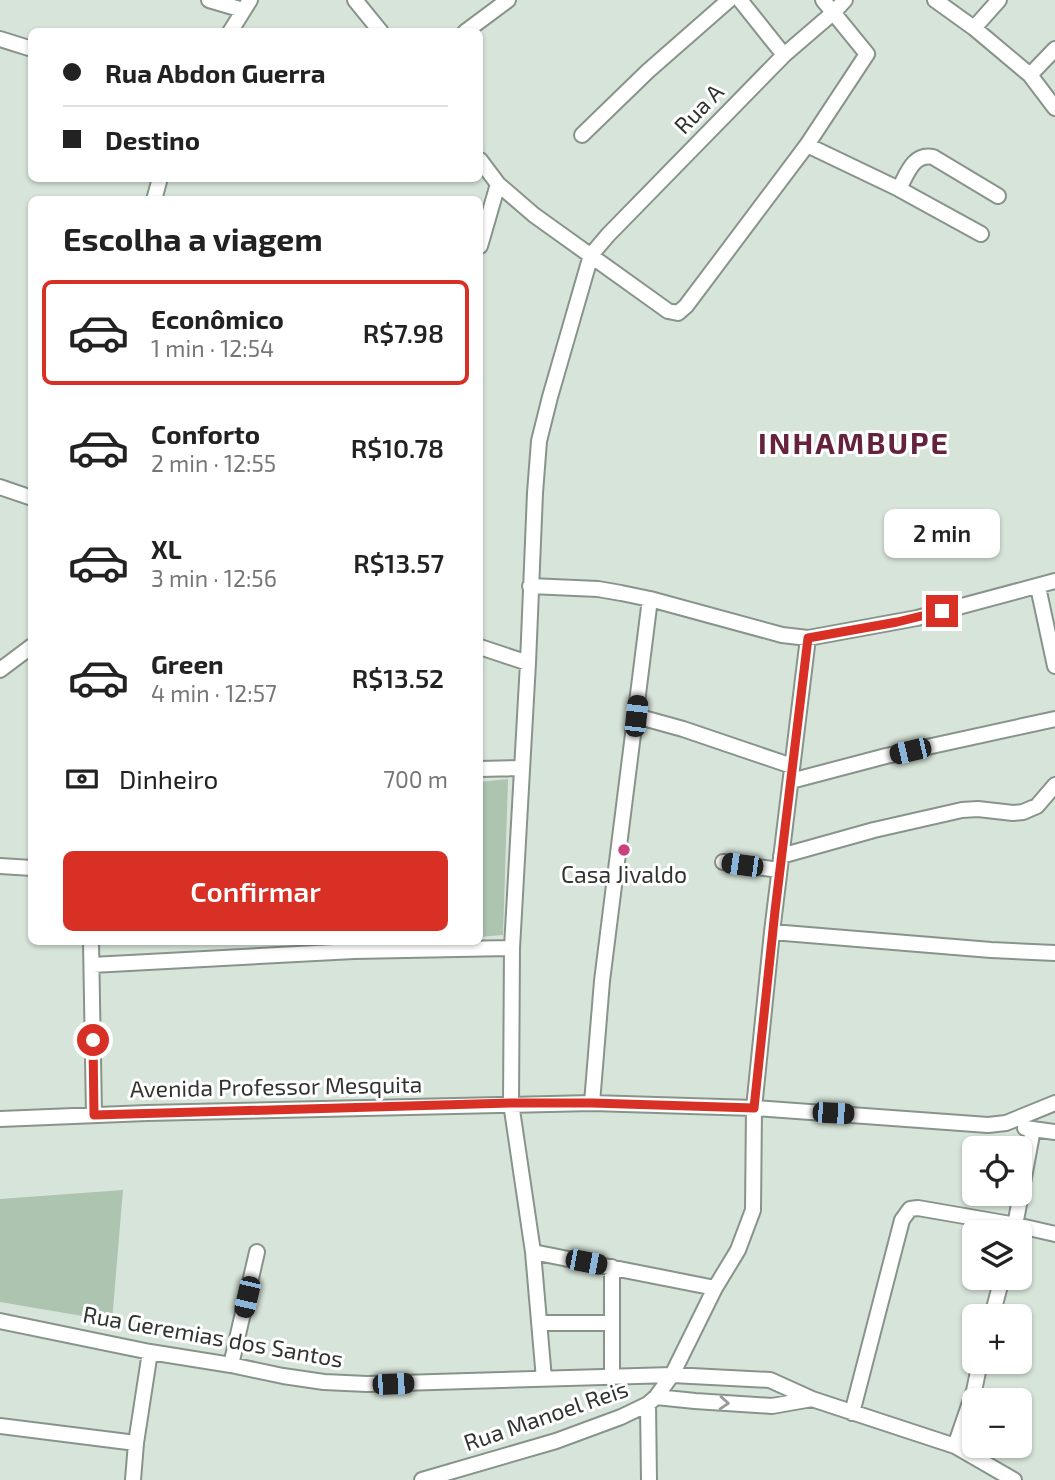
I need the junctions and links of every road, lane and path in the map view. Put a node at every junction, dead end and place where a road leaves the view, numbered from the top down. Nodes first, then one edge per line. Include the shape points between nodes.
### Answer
1 (209, 0) edge
2 (355, 0) edge
3 (729, 0) edge
4 (740, 0) edge
5 (822, 0) edge
6 (845, 0) edge
7 (935, 0) edge
8 (999, 0) edge
9 (505, 1) edge
10 (246, 5) edge
11 (834, 12) junction
12 (232, 28) edge
13 (378, 28) edge
14 (471, 28) edge
15 (974, 29) junction
16 (0, 39) edge
17 (28, 48) edge
18 (1055, 48) edge
19 (784, 55) junction
20 (1030, 75) junction
21 (1055, 108) edge
22 (582, 135) dead end
23 (807, 145) junction
24 (483, 164) edge
25 (498, 184) junction
26 (899, 189) junction
27 (998, 196) dead end
28 (981, 234) dead end
29 (483, 236) edge
30 (591, 254) junction
31 (0, 487) edge
32 (28, 497) edge
33 (1055, 581) edge
34 (530, 586) junction
35 (1038, 587) junction
36 (650, 599) junction
37 (808, 638) junction
38 (483, 648) edge
39 (28, 650) edge
40 (528, 663) junction
41 (1055, 666) edge
42 (0, 670) edge
43 (636, 716) junction
44 (1055, 719) edge
45 (522, 768) junction
46 (483, 769) edge
47 (791, 773) junction
48 (1055, 785) edge
49 (723, 863) dead end
50 (780, 863) junction
51 (0, 866) edge
52 (28, 868) edge
53 (772, 932) junction
54 (91, 945) edge
55 (354, 946) edge
56 (512, 948) junction
57 (1055, 953) edge
58 (92, 965) junction
59 (511, 1103) junction
60 (592, 1103) junction
61 (1055, 1103) edge
62 (754, 1108) junction
63 (94, 1115) junction
64 (0, 1119) edge
65 (1006, 1123) junction
66 (1033, 1129) junction
67 (1055, 1132) edge
68 (976, 1220) edge
69 (1016, 1220) edge
70 (1032, 1231) edge
71 (1055, 1234) edge
72 (257, 1252) dead end
73 (533, 1252) junction
74 (612, 1267) junction
75 (715, 1288) junction
76 (0, 1321) edge
77 (540, 1322) junction
78 (612, 1323) junction
79 (150, 1352) junction
80 (231, 1365) junction
81 (672, 1374) junction
82 (978, 1374) edge
83 (612, 1377) junction
84 (544, 1379) junction
85 (812, 1399) junction
86 (652, 1401) junction
87 (852, 1413) junction
88 (0, 1426) edge
89 (136, 1443) junction
90 (956, 1446) junction
91 (133, 1480) edge
92 (422, 1480) edge
93 (649, 1480) edge
94 (1014, 1480) edge

1 - 10 street
2 - 13 street
3 - 22 street
4 - 19 street
5 - 11 street
6 - 11 street, Rua A
7 - 15 street
8 - 15 street
9 - 14 street
10 - 12 street
11 - 19 street, Rua A
11 - 23 street via 867,54
15 - 20 street
16 - 17 street
18 - 20 street
19 - 30 street, Rua A
20 - 21 street
23 - 26 street
23 - 30 street via 678,313 668,311
24 - 25 street
25 - 29 street
25 - 30 street
26 - 27 street via 914,162 928,156
26 - 28 street
30 - 34 street via 539,441
31 - 32 street
33 - 35 street
34 - 36 street via 598,589
34 - 40 street
35 - 37 street via 917,618
35 - 41 street
36 - 37 street
36 - 43 street
37 - 47 street, Rua Manoel Reis
38 - 40 street
39 - 42 street
40 - 45 street
43 - 47 street via 683,729
43 - 60 street via 602,981
44 - 47 street
45 - 46 street
45 - 56 street
47 - 50 street, Rua Manoel Reis
48 - 50 street via 1037,806 1023,811 962,810 874,830
49 - 50 street
50 - 53 street, Rua Manoel Reis
51 - 52 street
53 - 57 street
53 - 62 street, Rua Manoel Reis
54 - 58 street
55 - 56 street
55 - 58 street
56 - 59 street
58 - 63 street
59 - 60 street, Avenida Professor Mesquita
59 - 63 street, Avenida Professor Mesquita
59 - 73 street
60 - 62 street, Avenida Professor Mesquita
61 - 65 street
62 - 65 street, Avenida Professor Mesquita via 961,1124
62 - 75 street, Rua Manoel Reis via 753,1210 738,1250
63 - 64 street, Avenida Professor Mesquita
65 - 66 street
66 - 67 street
66 - 69 street
68 - 87 street via 909,1209 902,1220
70 - 71 street
72 - 80 street
73 - 74 street
73 - 77 street
74 - 75 street
74 - 78 street
75 - 81 street, Rua Manoel Reis
76 - 79 street, Rua Geremias dos Santos
77 - 78 street
77 - 84 street
78 - 83 street
79 - 80 street, Rua Geremias dos Santos
79 - 89 street
80 - 84 street, Rua Geremias dos Santos via 324,1382 367,1384
81 - 83 street, Rua Geremias dos Santos
81 - 85 street, Rua Geremias dos Santos via 770,1380
81 - 86 street, Rua Manoel Reis
82 - 90 street
83 - 84 street, Rua Geremias dos Santos
86 -> 85 street via 772,1406
85 - 87 street, Rua Geremias dos Santos
86 - 92 street, Rua Manoel Reis via 556,1441
86 - 93 street
87 - 90 street, Rua Geremias dos Santos
88 - 89 street
89 - 91 street
90 - 94 street, Rua Geremias dos Santos

